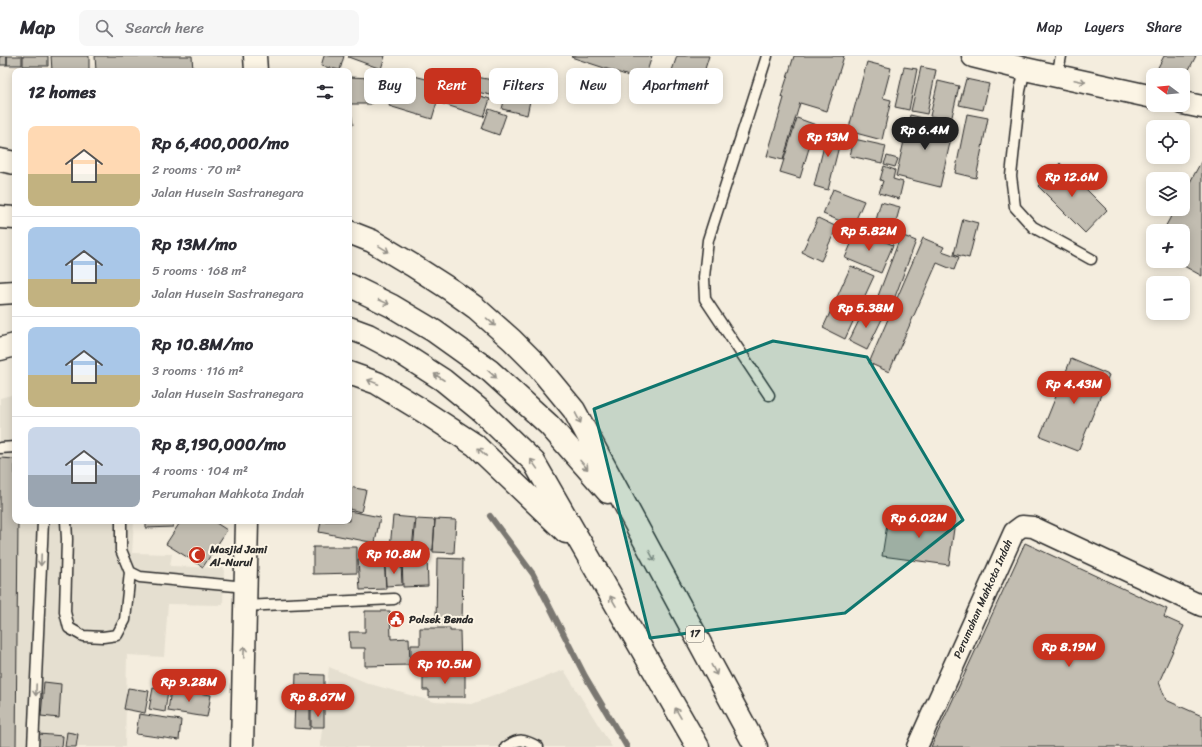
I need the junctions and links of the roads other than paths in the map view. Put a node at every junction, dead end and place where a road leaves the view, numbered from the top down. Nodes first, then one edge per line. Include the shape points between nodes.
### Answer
1 (255, 56) edge
2 (767, 56) edge
3 (973, 56) edge
4 (995, 59) edge
5 (1059, 66) edge
6 (256, 68) edge
7 (1025, 69) junction
8 (1146, 95) edge
9 (1190, 104) edge
10 (1202, 107) edge
11 (0, 160) edge
12 (12, 162) edge
13 (0, 217) edge
14 (12, 218) edge
15 (352, 233) edge
16 (1091, 259) dead end
17 (352, 287) edge
18 (12, 292) edge
19 (0, 293) edge
20 (352, 329) edge
21 (12, 346) edge
22 (0, 349) edge
23 (352, 374) edge
24 (769, 395) dead end
25 (12, 447) edge
26 (0, 448) edge
27 (634, 521) junction
28 (43, 524) edge
29 (66, 524) edge
30 (121, 524) edge
31 (247, 524) edge
32 (582, 547) junction
33 (130, 572) junction
34 (246, 596) junction
35 (394, 599) dead end
36 (1202, 606) edge
37 (34, 747) edge
38 (242, 747) edge
39 (506, 747) edge
40 (538, 747) edge
41 (698, 747) edge
42 (756, 747) edge
43 (917, 747) edge

1 - 6 main road
2 - 24 lane via 708,240 704,277 705,299
3 - 4 main road
4 - 7 main road
5 - 7 main road
5 -> 8 main road
7 - 16 lane via 1020,91 1011,176 1015,207 1033,227
9 - 10 main road
11 - 12 main road
13 - 14 main road
15 -> 27 main road via 372,241 451,290 476,308 536,364 574,410
17 -> 27 main road via 434,330 490,371 549,425
18 - 19 main road
32 -> 20 main road via 534,462 481,411 443,380 398,351
21 - 22 main road
32 -> 23 main road via 475,445 377,383
25 - 26 lane
27 -> 42 main road, 17
28 -> 37 lane
29 - 33 lane via 65,612 69,628 83,636 103,637 117,634 125,620
30 - 33 lane via 121,550
31 - 34 main road
41 -> 32 main road
33 - 34 lane via 140,577
34 - 35 lane via 278,604
38 -> 34 main road
36 - 43 street, Perumahan Mahkota Indah via 1034,527 1022,526 1014,532
39 - 40 lane via 514,741 527,740

